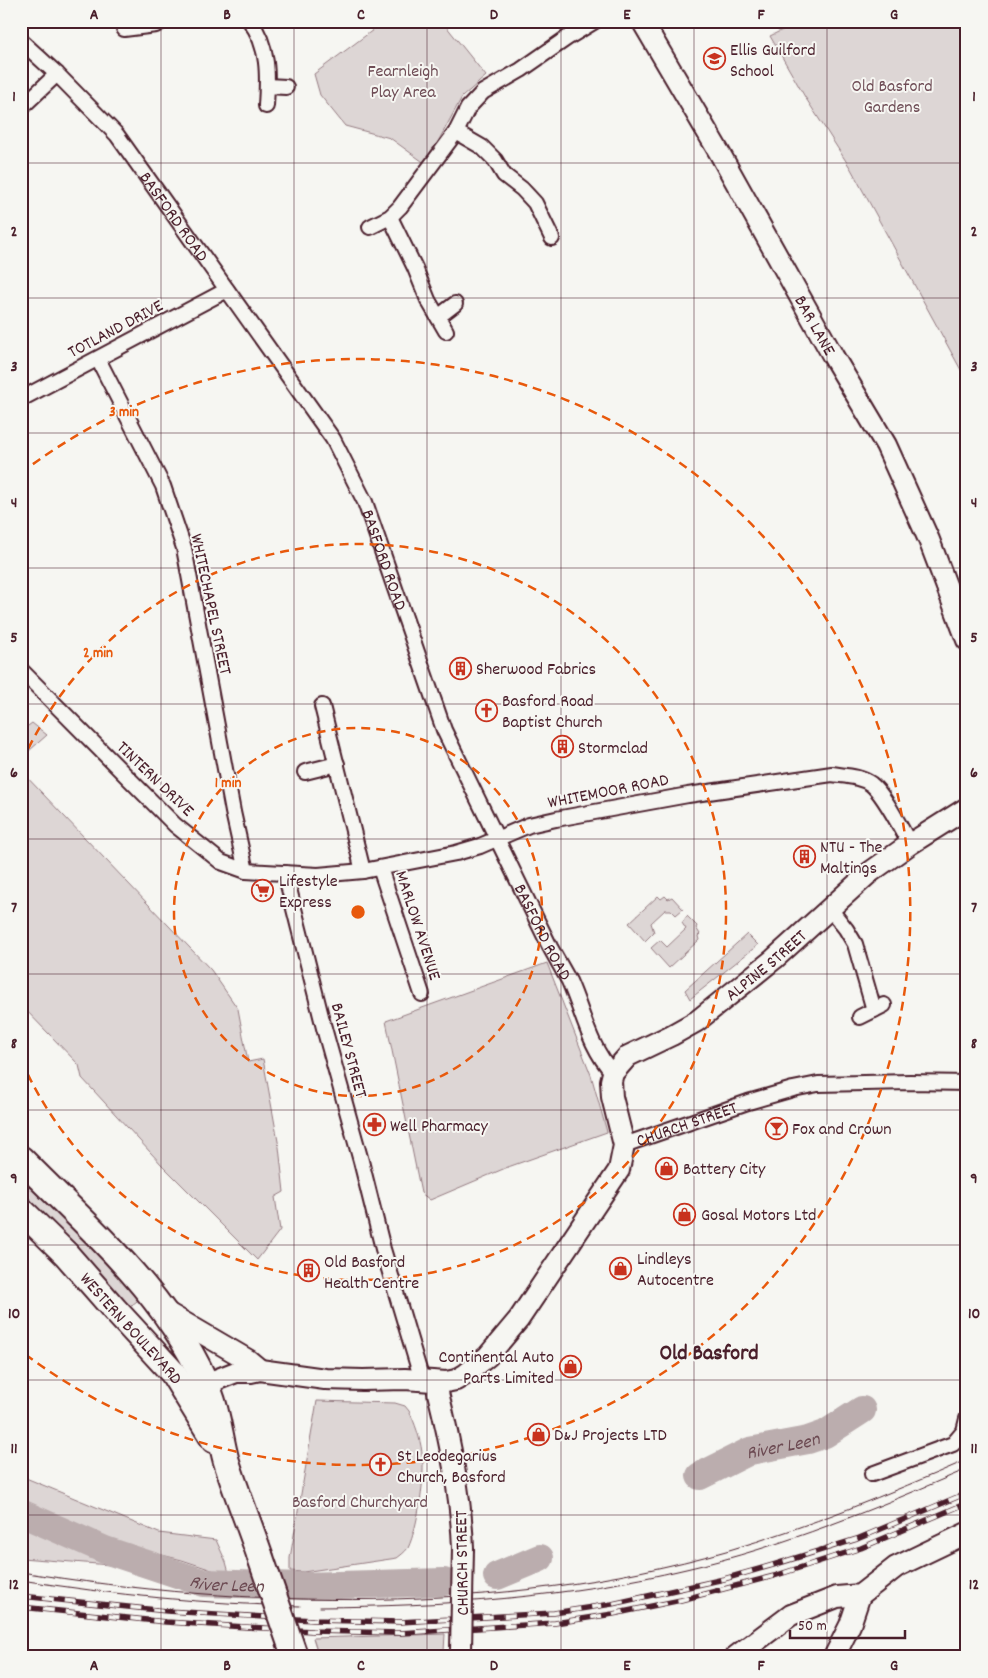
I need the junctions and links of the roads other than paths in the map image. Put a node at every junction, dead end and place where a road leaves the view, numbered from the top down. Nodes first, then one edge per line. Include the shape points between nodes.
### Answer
1 (250, 21) edge
2 (595, 21) edge
3 (642, 21) edge
4 (160, 28) edge
5 (124, 29) dead end
6 (21, 41) edge
7 (57, 74) junction
8 (267, 86) junction
9 (286, 87) dead end
10 (266, 106) dead end
11 (21, 108) edge
12 (456, 132) junction
13 (390, 217) junction
14 (370, 227) dead end
15 (552, 238) dead end
16 (227, 290) junction
17 (454, 304) dead end
18 (438, 317) junction
19 (446, 331) dead end
20 (98, 359) junction
21 (21, 399) edge
22 (967, 640) edge
23 (21, 670) edge
24 (322, 706) dead end
25 (337, 764) junction
26 (305, 772) dead end
27 (967, 808) edge
28 (497, 839) junction
29 (910, 844) junction
30 (380, 868) junction
31 (246, 871) junction
32 (363, 871) junction
33 (285, 873) junction
34 (830, 909) junction
35 (422, 994) dead end
36 (860, 1017) dead end
37 (613, 1073) junction
38 (967, 1083) edge
39 (624, 1145) junction
40 (21, 1159) edge
41 (21, 1210) edge
42 (164, 1311) junction
43 (260, 1370) junction
44 (430, 1381) junction
45 (210, 1394) junction
46 (967, 1419) edge
47 (226, 1460) junction
48 (872, 1474) dead end
49 (967, 1533) edge
50 (860, 1595) junction
51 (461, 1653) edge
52 (295, 1657) edge
53 (734, 1657) edge
54 (834, 1657) edge

1 - 8 street via 262,41
2 - 12 street via 483,92 468,108
3 - 22 street, BAR LANE via 886,445 929,540
4 - 5 street
6 - 7 street, BASFORD ROAD
7 - 11 street
7 - 16 street, BASFORD ROAD via 117,135
8 - 9 street
8 - 10 street
12 - 13 street
12 - 15 street via 482,147 504,175 535,203
13 - 14 street
13 - 18 street
16 - 20 street, TOTLAND DRIVE
16 - 28 street, BASFORD ROAD via 333,439 365,502 444,730
17 - 18 street
18 - 19 street
20 - 21 street, TOTLAND DRIVE
20 - 31 street, WHITECHAPEL STREET via 163,486 184,548
23 - 31 street, TINTERN DRIVE via 175,825 222,862
24 - 25 street
25 - 26 street
25 - 32 street
27 - 29 street, ALPINE STREET
28 - 29 street, WHITEMOOR ROAD via 529,825 596,811 832,774 851,776 878,791
28 - 30 street, WHITEMOOR ROAD via 456,853
28 - 37 street, BASFORD ROAD via 569,981 596,1051
29 - 34 street, ALPINE STREET via 870,873
30 - 32 street, WHITEMOOR ROAD
30 - 35 street, MARLOW AVENUE
31 - 33 street, TINTERN DRIVE
32 - 33 street, WHITEMOOR ROAD via 318,875
33 - 44 street, BAILEY STREET via 383,1249
34 - 36 street via 855,944 879,1008
34 - 37 street, ALPINE STREET via 697,1021 628,1056
37 - 39 street via 611,1089
38 - 39 street, CHURCH STREET via 818,1084 748,1102
39 - 44 street, CHURCH STREET via 619,1170 520,1319 488,1356 466,1374 456,1380
40 - 42 highway, WESTERN BOULEVARD via 138,1278
41 - 47 highway, WESTERN BOULEVARD via 66,1254 173,1373
42 - 43 street, WESTERN BOULEVARD
42 - 45 highway, WESTERN BOULEVARD
43 - 44 street, WESTERN BOULEVARD via 325,1379
43 - 45 street, WESTERN BOULEVARD via 236,1372 213,1381
44 - 51 street, CHURCH STREET, bridge via 438,1393 462,1516
45 - 47 highway, WESTERN BOULEVARD
46 - 48 street via 964,1431 953,1444
47 - 52 highway, WESTERN BOULEVARD, bridge
49 - 50 street via 896,1567
50 - 53 street via 837,1597 791,1615
50 - 54 street

